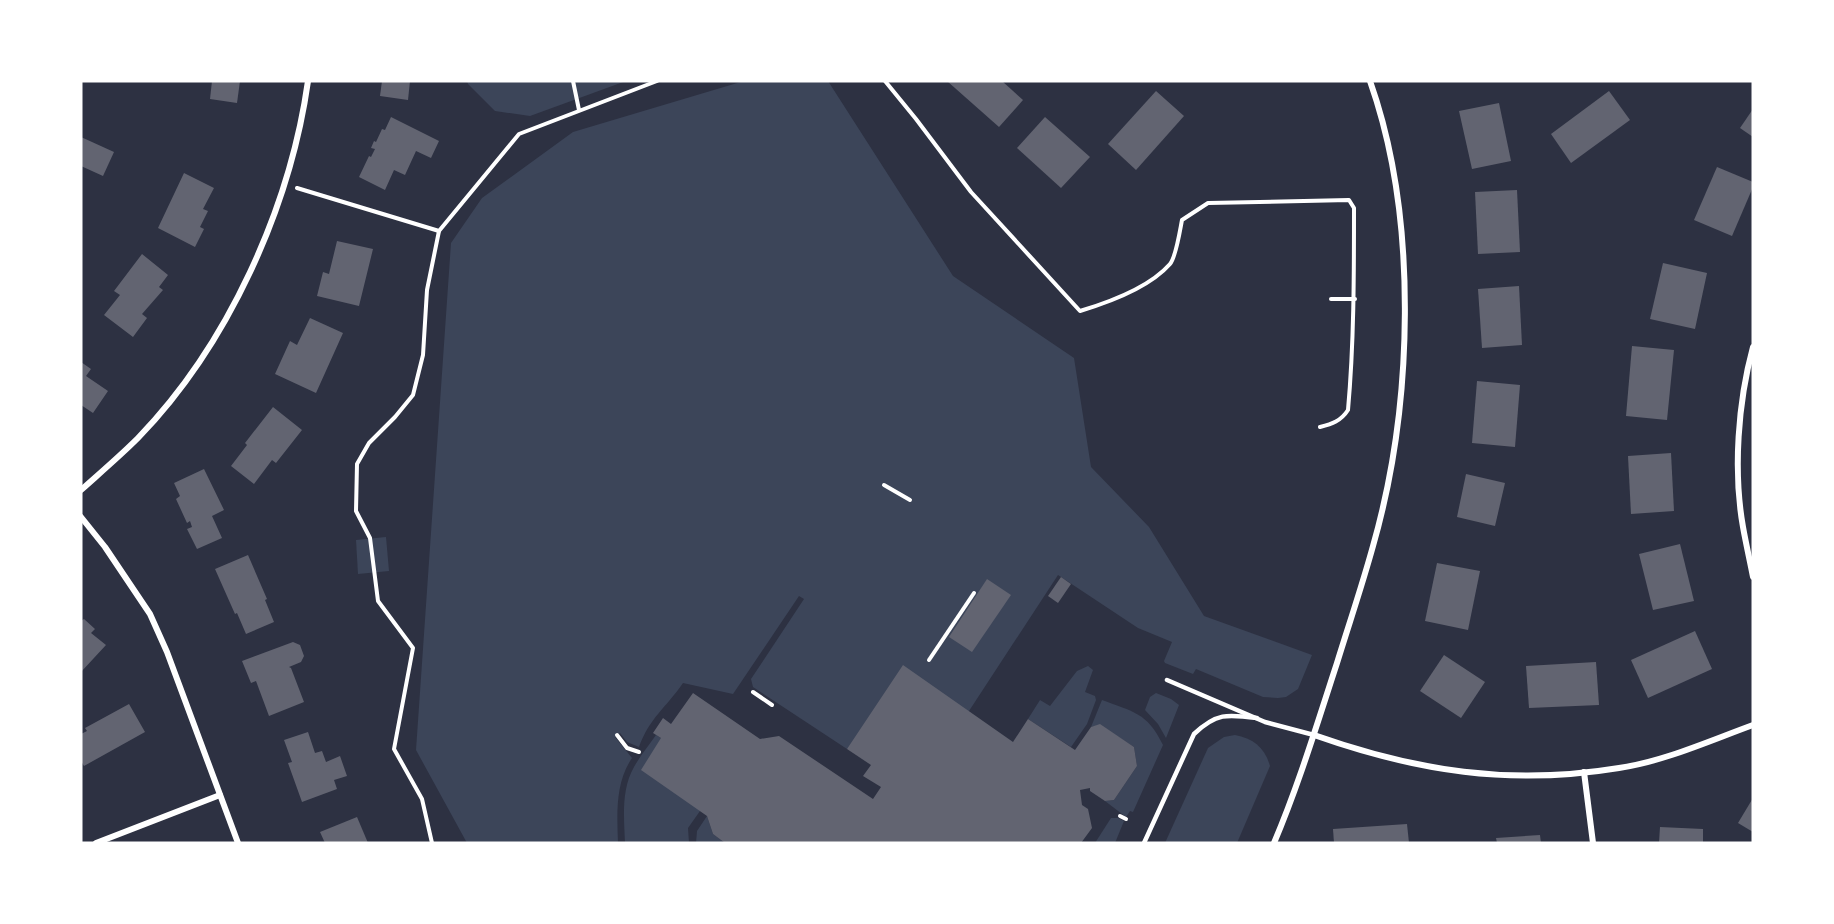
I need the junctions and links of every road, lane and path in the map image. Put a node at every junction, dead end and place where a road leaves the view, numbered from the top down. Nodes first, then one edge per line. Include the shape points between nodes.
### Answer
1 (308, 81) edge
2 (573, 81) edge
3 (657, 81) edge
4 (895, 81) edge
5 (1370, 81) edge
6 (887, 83) edge
7 (579, 110) junction
8 (285, 184) junction
9 (439, 231) junction
10 (1354, 298) junction
11 (1331, 299) dead end
12 (1753, 347) edge
13 (1320, 427) dead end
14 (884, 485) dead end
15 (81, 490) edge
16 (910, 500) dead end
17 (81, 517) edge
18 (1753, 577) edge
19 (974, 593) dead end
20 (929, 660) dead end
21 (1167, 680) dead end
22 (753, 692) dead end
23 (772, 705) dead end
24 (1257, 718) junction
25 (1753, 725) edge
26 (617, 735) dead end
27 (1314, 735) junction
28 (639, 752) dead end
29 (1584, 772) junction
30 (220, 795) junction
31 (1120, 816) dead end
32 (1126, 819) dead end
33 (96, 843) edge
34 (238, 843) edge
35 (432, 843) edge
36 (1144, 843) edge
37 (1274, 843) edge
38 (1593, 843) edge

1 - 8 street
2 - 7 path
3 - 7 path
4 - 6 path
5 - 27 street via 1389,150 1403,251 1405,332 1400,404 1374,545
6 - 10 path via 971,192 1080,311 1144,285 1171,263 1182,220 1208,203 1349,200 1353,208
7 - 9 path via 519,134
8 - 9 path
8 - 15 street via 253,264 202,357 139,437
9 - 35 path via 427,290 423,355 413,395 369,443 357,464 356,511 370,538 378,601 413,648 394,749 422,799
10 - 11 path
10 - 13 path via 1348,410 1336,423
12 - 18 street via 1744,387 1738,454 1742,525
14 - 16 path
17 - 30 street via 150,614
19 - 20 path
21 - 24 lane
22 - 23 path
24 - 27 lane
24 - 36 lane via 1224,715 1205,723 1194,734
25 - 29 street via 1678,753 1620,768
26 - 28 path via 627,748
27 - 29 street via 1396,761 1465,773 1529,776
27 - 37 street
29 - 38 street
30 - 33 street
30 - 34 street
31 - 32 path

